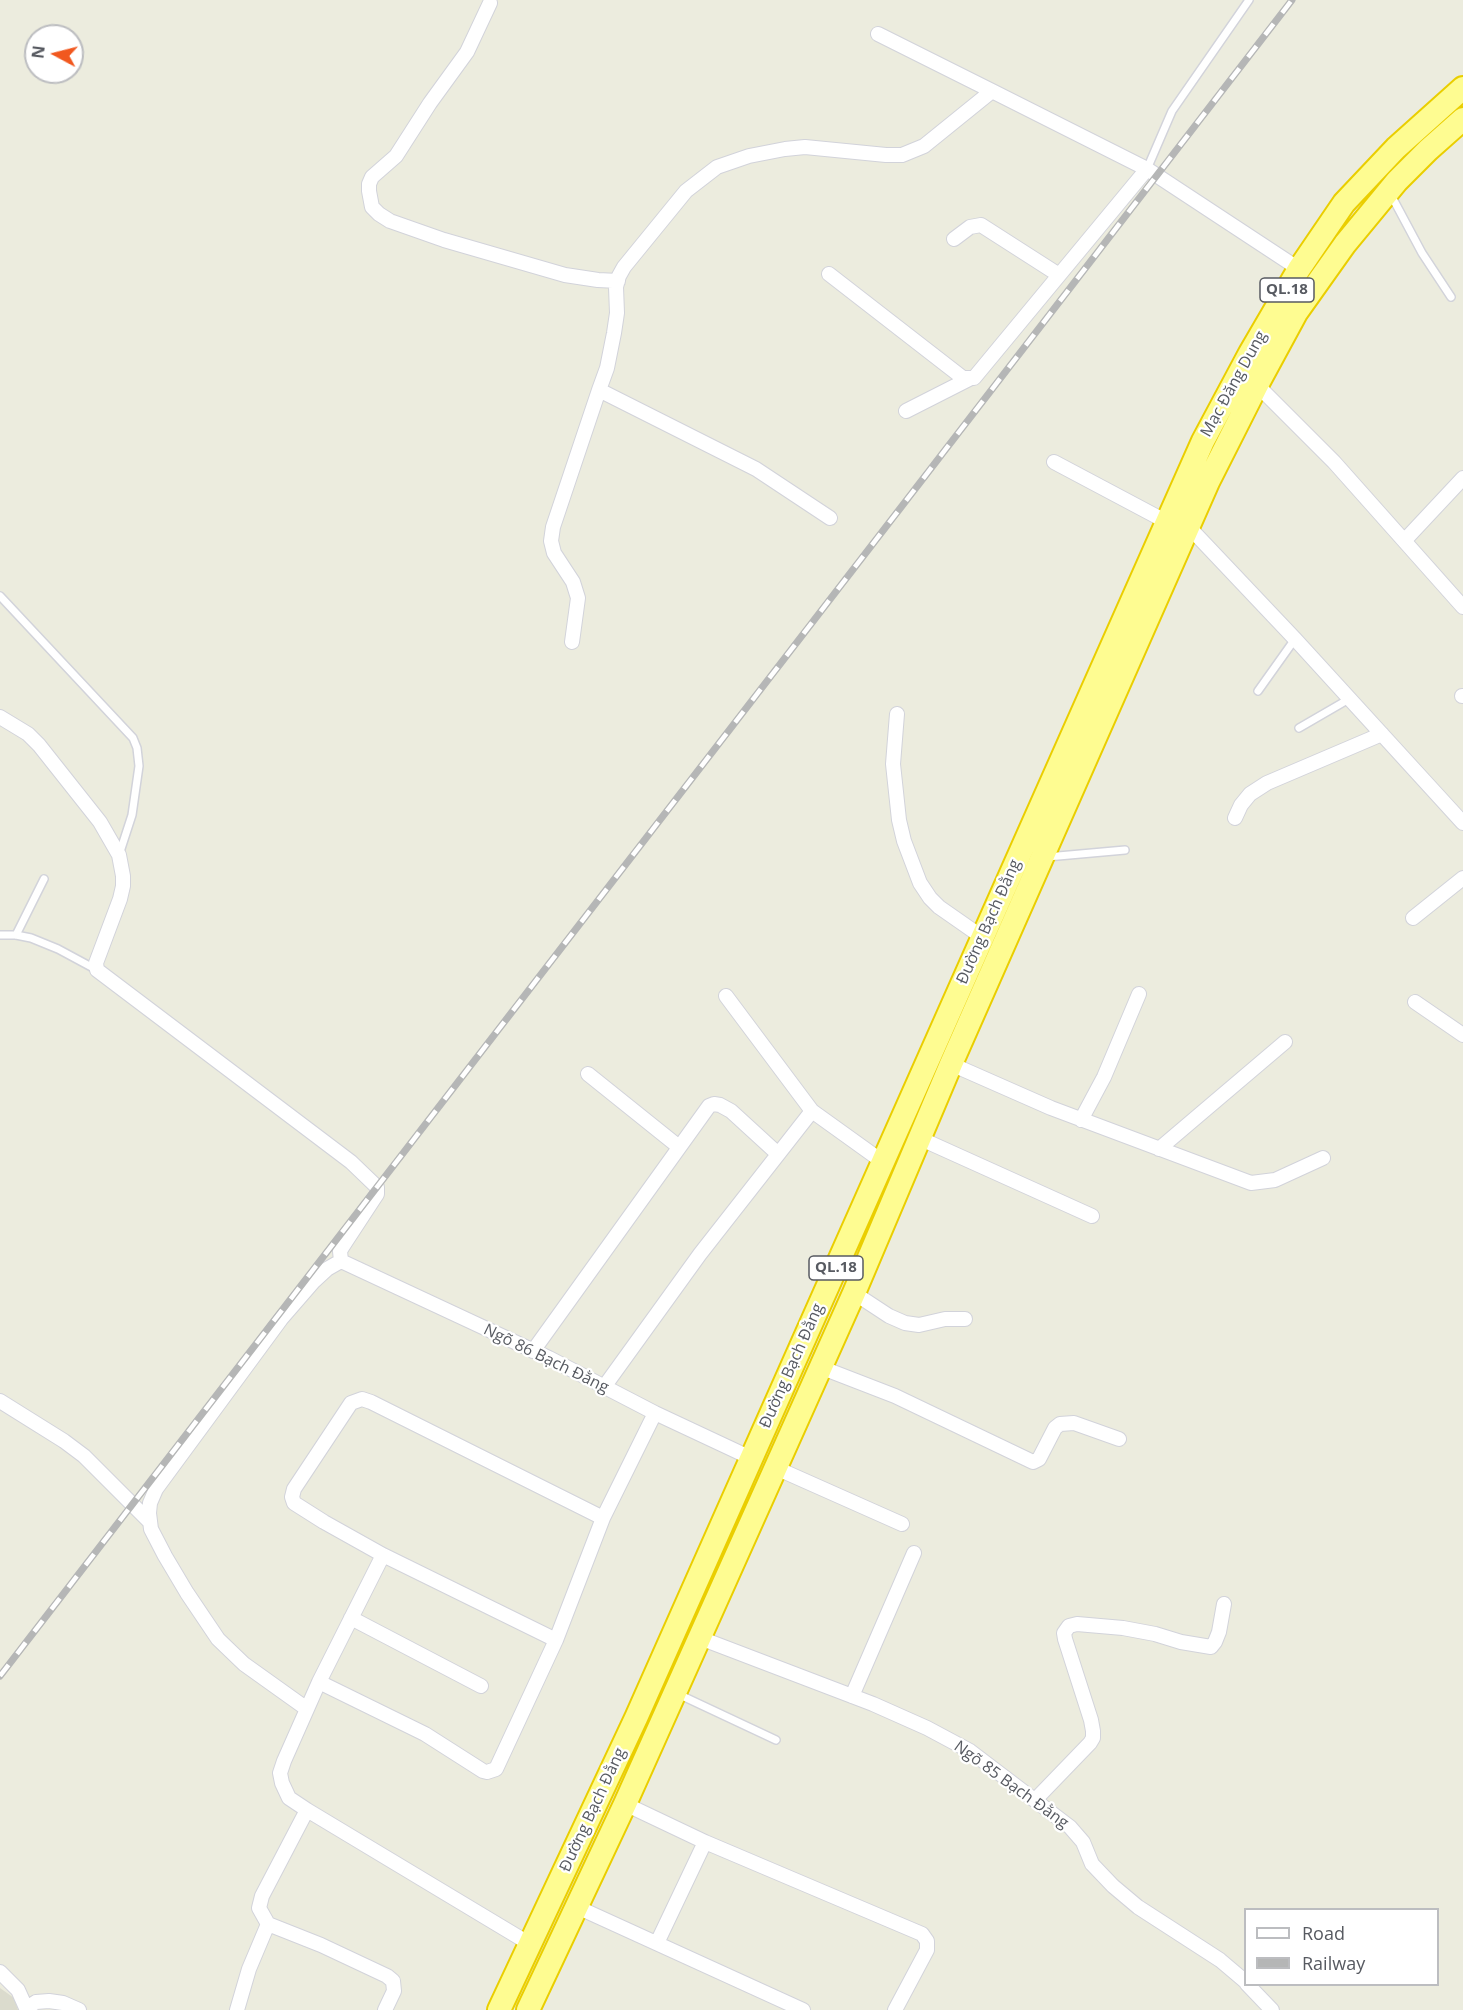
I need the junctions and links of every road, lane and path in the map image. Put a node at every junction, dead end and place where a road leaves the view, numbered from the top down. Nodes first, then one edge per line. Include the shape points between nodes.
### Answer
1 (1249, 0) edge
2 (490, 3) dead end
3 (878, 34) dead end
4 (1460, 90) edge
5 (992, 91) junction
6 (1463, 119) edge
7 (1147, 169) junction
8 (1389, 191) junction
9 (954, 239) dead end
10 (1299, 269) junction
11 (829, 274) dead end
12 (1059, 275) junction
13 (618, 281) junction
14 (1451, 297) dead end
15 (969, 379) junction
16 (1257, 385) junction
17 (599, 390) junction
18 (906, 411) dead end
19 (1054, 462) dead end
20 (1463, 478) edge
21 (830, 518) dead end
22 (1177, 524) junction
23 (1404, 540) junction
24 (0, 596) edge
25 (1463, 607) edge
26 (1295, 639) junction
27 (572, 642) dead end
28 (1258, 691) dead end
29 (1349, 699) junction
30 (897, 714) dead end
31 (0, 717) edge
32 (1299, 728) dead end
33 (1382, 734) junction
34 (1235, 818) dead end
35 (1463, 823) edge
36 (1125, 850) dead end
37 (119, 855) junction
38 (1041, 858) junction
39 (1463, 878) edge
40 (44, 879) dead end
41 (1413, 918) dead end
42 (0, 935) edge
43 (16, 935) junction
44 (982, 937) junction
45 (97, 970) junction
46 (1139, 994) dead end
47 (726, 996) dead end
48 (1415, 1002) dead end
49 (1463, 1035) edge
50 (1285, 1042) dead end
51 (951, 1064) junction
52 (588, 1074) dead end
53 (812, 1111) junction
54 (1082, 1120) junction
55 (919, 1137) junction
56 (679, 1147) junction
57 (1159, 1149) junction
58 (778, 1154) junction
59 (1323, 1158) dead end
60 (883, 1162) junction
61 (1092, 1216) dead end
62 (341, 1260) junction
63 (855, 1293) junction
64 (965, 1319) dead end
65 (533, 1351) junction
66 (820, 1367) junction
67 (604, 1387) junction
68 (0, 1401) edge
69 (655, 1413) junction
70 (1119, 1439) dead end
71 (751, 1458) junction
72 (776, 1468) junction
73 (603, 1518) junction
74 (149, 1521) junction
75 (902, 1524) dead end
76 (914, 1554) dead end
77 (383, 1555) junction
78 (1224, 1604) dead end
79 (351, 1618) junction
80 (700, 1638) junction
81 (556, 1640) junction
82 (655, 1675) junction
83 (319, 1682) junction
84 (481, 1686) dead end
85 (677, 1689) junction
86 (852, 1696) junction
87 (307, 1709) junction
88 (776, 1740) dead end
89 (1035, 1800) junction
90 (625, 1804) junction
91 (307, 1810) junction
92 (705, 1842) junction
93 (577, 1906) junction
94 (268, 1924) junction
95 (657, 1943) junction
96 (530, 1944) junction
97 (0, 1972) edge
98 (1244, 1982) edge
99 (1248, 1986) edge
100 (27, 2009) edge
101 (79, 2010) edge
102 (237, 2010) edge
103 (385, 2010) edge
104 (499, 2010) edge
105 (528, 2010) edge
106 (803, 2010) edge
107 (895, 2010) edge
108 (1272, 2010) edge

1 - 7 lane via 1172,111
2 - 13 street via 467,52 396,156 372,177 372,207 396,224 444,240 565,275
3 - 5 street
4 - 10 highway, Mạc Đăng Dung / QL.18 via 1396,148 1344,203
5 - 7 street
5 - 13 street via 924,146 902,155 805,147 749,156 717,167 672,206 624,267
6 - 8 highway, Mạc Đăng Dung / QL.18
7 - 10 street
7 - 12 street
8 - 14 lane
8 - 16 highway, Mạc Đăng Dung / QL.18 via 1296,313
9 - 12 street via 970,227 981,225
10 - 22 highway, Mạc Đăng Dung / QL.18 via 1203,441
11 - 15 street
12 - 15 street via 978,374
13 - 17 street via 614,333
15 - 18 street
16 - 22 highway, Mạc Đăng Dung / QL.18 via 1208,482
16 - 23 street
17 - 21 street via 756,469
17 - 27 street via 551,541 578,598
19 - 22 street
20 - 23 street
22 - 26 street
22 - 38 highway, Đường Bạch Đằng / QL.18
22 - 44 highway, Đường Bạch Đằng / QL.18
23 - 25 street
24 - 37 lane via 133,738 139,757 136,784
26 - 28 lane
26 - 29 street
29 - 32 lane
29 - 33 street
30 - 44 street via 894,783 901,831 920,883 939,907
31 - 37 street via 39,744 100,822
33 - 34 street via 1267,783 1245,800
33 - 35 street
36 - 38 lane
37 - 45 street via 123,886 96,963
38 - 51 highway, Đường Bạch Đằng / QL.18
39 - 41 street
40 - 43 lane
42 - 43 lane
43 - 45 lane via 41,942
44 - 60 highway, Đường Bạch Đằng / QL.18
45 - 62 street via 351,1162 377,1186 373,1200 340,1251
46 - 54 street
47 - 53 street
48 - 49 street
50 - 57 street
51 - 54 street
51 - 55 highway, Đường Bạch Đằng / QL.18
52 - 56 street
53 - 58 street
53 - 60 street
54 - 57 street
55 - 61 street
55 - 63 highway, Đường Bạch Đằng / QL.18
56 - 58 street via 714,1104 731,1111
56 - 65 street
57 - 59 street via 1251,1183 1275,1179
58 - 67 street
60 - 71 highway, Đường Bạch Đằng / QL.18
62 - 65 street, Ngõ 86 Bạch Đằng
62 - 74 street via 314,1281 281,1319 226,1393 156,1489
63 - 64 street via 905,1323
63 - 66 highway, Đường Bạch Đằng / QL.18
65 - 67 street, Ngõ 86 Bạch Đằng
66 - 70 street via 895,1396 1033,1462 1039,1459 1060,1424 1074,1423
66 - 72 highway, Đường Bạch Đằng / QL.18
67 - 69 street, Ngõ 86 Bạch Đằng
68 - 74 street via 84,1456
69 - 71 street, Ngõ 86 Bạch Đằng
69 - 73 street
71 - 82 highway, Đường Bạch Đằng / QL.18
72 - 75 street
72 - 80 highway, Đường Bạch Đằng / QL.18
73 - 77 street via 362,1399 351,1403 292,1497 301,1508
73 - 81 street
74 - 87 street via 165,1556 218,1639 244,1664
76 - 86 street
77 - 79 street
77 - 81 street
78 - 89 street via 1219,1632 1211,1647 1124,1628 1069,1626 1065,1639 1093,1738
79 - 83 street
79 - 84 street
80 - 85 highway, Đường Bạch Đằng / QL.18
80 - 86 street, Ngõ 85 Bạch Đằng
81 - 83 street via 492,1772 483,1771 424,1734
82 - 85 highway
82 - 96 highway, Đường Bạch Đằng / QL.18
83 - 87 street
85 - 88 lane
85 - 90 highway, Đường Bạch Đằng / QL.18
86 - 89 street, Ngõ 85 Bạch Đằng via 970,1751
87 - 91 street via 280,1773 289,1798
89 - 98 street, Ngõ 85 Bạch Đằng via 1070,1827 1083,1842 1092,1864 1113,1886 1138,1907 1220,1960
90 - 92 street
90 - 93 highway, Đường Bạch Đằng / QL.18
91 - 94 street via 261,1896 259,1908
91 - 96 street
92 - 95 street
92 - 107 street via 922,1934 927,1950
93 - 95 street
93 - 105 highway, Đường Bạch Đằng / QL.18
94 - 102 street
94 - 103 street via 387,1976 393,1981 394,1992
95 - 106 street
96 - 104 highway, Đường Bạch Đằng / QL.18
97 - 100 street via 18,1990
99 - 108 street, Ngõ 85 Bạch Đằng
100 - 101 street via 36,2002 49,2001

